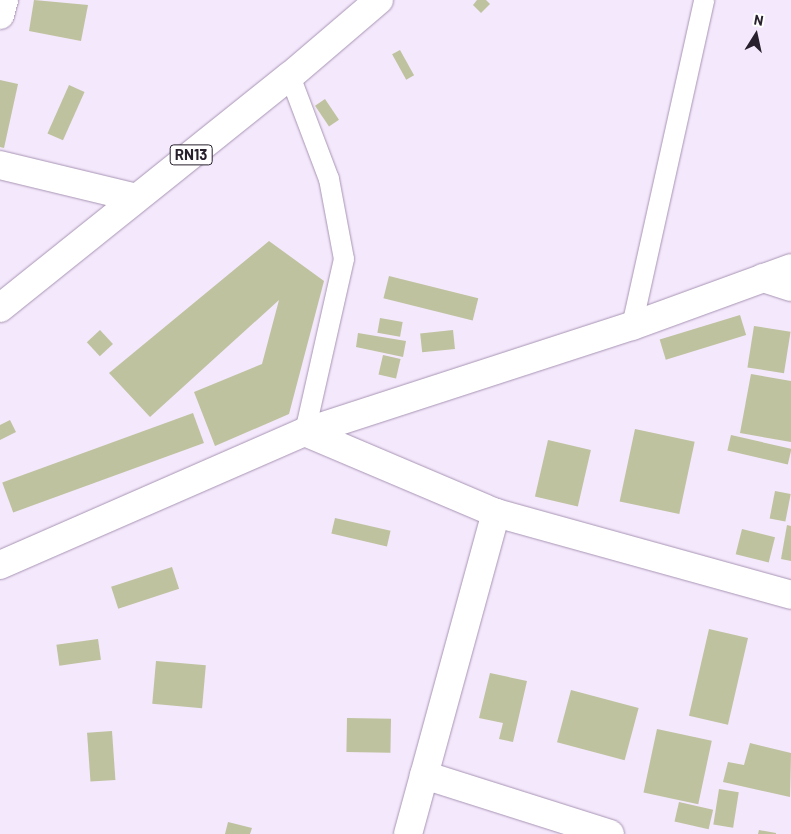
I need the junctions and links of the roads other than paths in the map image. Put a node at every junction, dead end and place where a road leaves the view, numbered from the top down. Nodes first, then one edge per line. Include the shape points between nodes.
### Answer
1 (4, 0) edge
2 (379, 0) edge
3 (704, 0) edge
4 (0, 15) edge
5 (290, 76) junction
6 (0, 165) edge
7 (136, 198) junction
8 (791, 268) edge
9 (763, 278) junction
10 (791, 287) edge
11 (0, 308) edge
12 (632, 326) junction
13 (305, 432) junction
14 (496, 513) junction
15 (0, 565) edge
16 (791, 595) edge
17 (424, 775) junction
18 (408, 834) edge
19 (610, 834) edge

1 - 4 street
2 - 5 street, RN13
3 - 12 lane
5 - 7 street, RN13
5 - 13 lane via 329,179 344,259
6 - 7 street
7 - 11 street, RN13
8 - 9 street
9 - 10 street
9 - 12 street
12 - 13 street
13 - 14 street
13 - 15 street
14 - 16 street
14 - 17 street
17 - 18 street
17 - 19 street

